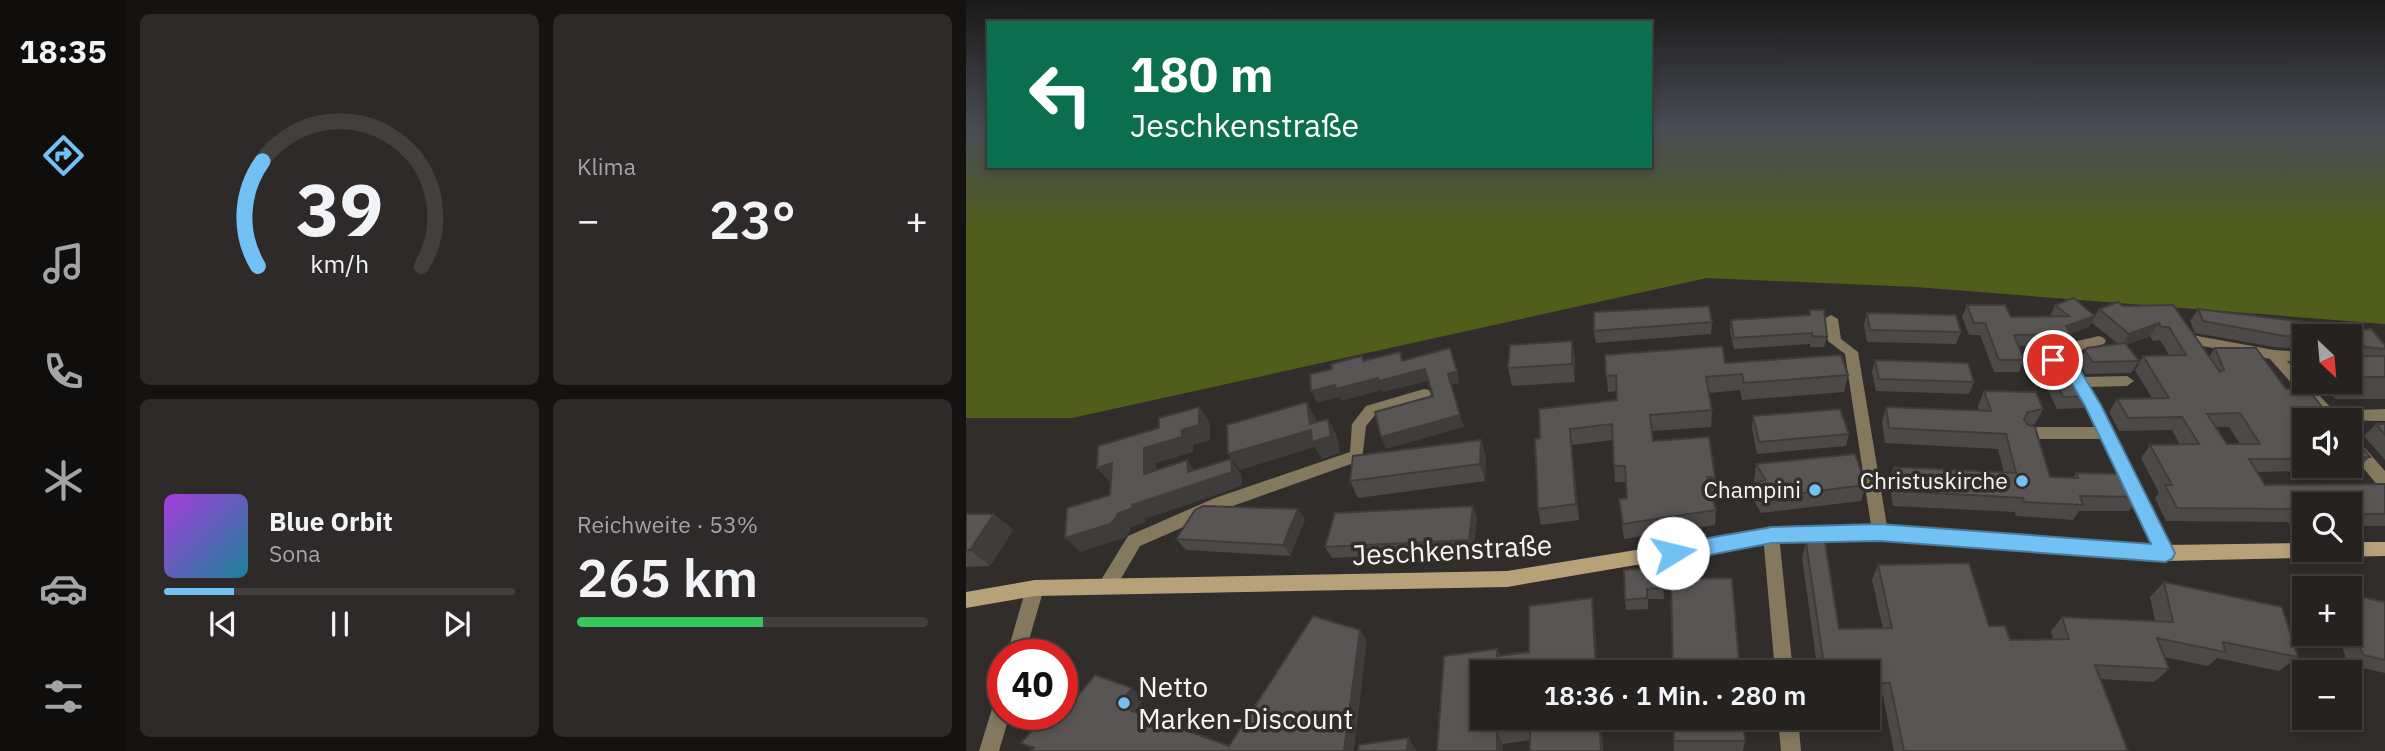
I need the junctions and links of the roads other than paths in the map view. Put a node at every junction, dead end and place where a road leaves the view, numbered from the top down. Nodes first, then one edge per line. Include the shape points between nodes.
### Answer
1 (1831, 319) dead end
2 (2192, 340) edge
3 (2099, 341) dead end
4 (2274, 355) junction
5 (2037, 356) dead end
6 (2292, 356) edge
7 (2068, 364) junction
8 (2079, 382) junction
9 (2127, 382) dead end
10 (1424, 394) dead end
11 (2323, 408) edge
12 (2385, 415) edge
13 (2362, 416) edge
14 (2026, 433) edge
15 (2108, 433) junction
16 (2362, 451) edge
17 (2379, 466) edge
18 (2385, 482) edge
19 (1880, 532) junction
20 (1772, 535) junction
21 (2385, 549) edge
22 (2165, 553) junction
23 (1107, 586) junction
24 (1035, 588) junction
25 (966, 600) edge
26 (1020, 639) edge
27 (1783, 660) edge
28 (995, 730) edge
29 (1789, 730) edge
30 (989, 751) edge
31 (1791, 751) edge

1 - 19 street via 1835,341 1852,352
2 - 4 street
3 - 7 street via 2078,345
4 - 6 street
4 - 11 street
5 - 7 street
7 - 8 street
8 - 9 street
8 - 15 street
10 - 23 street via 1371,410 1359,424 1357,456 1221,503 1134,541
12 - 13 street
14 - 15 street
15 - 22 street
16 - 17 street
17 - 18 street
19 - 20 street, Jeschkenstraße
19 - 22 street, Jeschkenstraße
20 - 23 street, Jeschkenstraße via 1507,579
20 - 27 street
21 - 22 street, Jeschkenstraße
23 - 24 street, Jeschkenstraße
24 - 25 street, Jeschkenstraße
24 - 26 street
28 - 30 street
29 - 31 street

